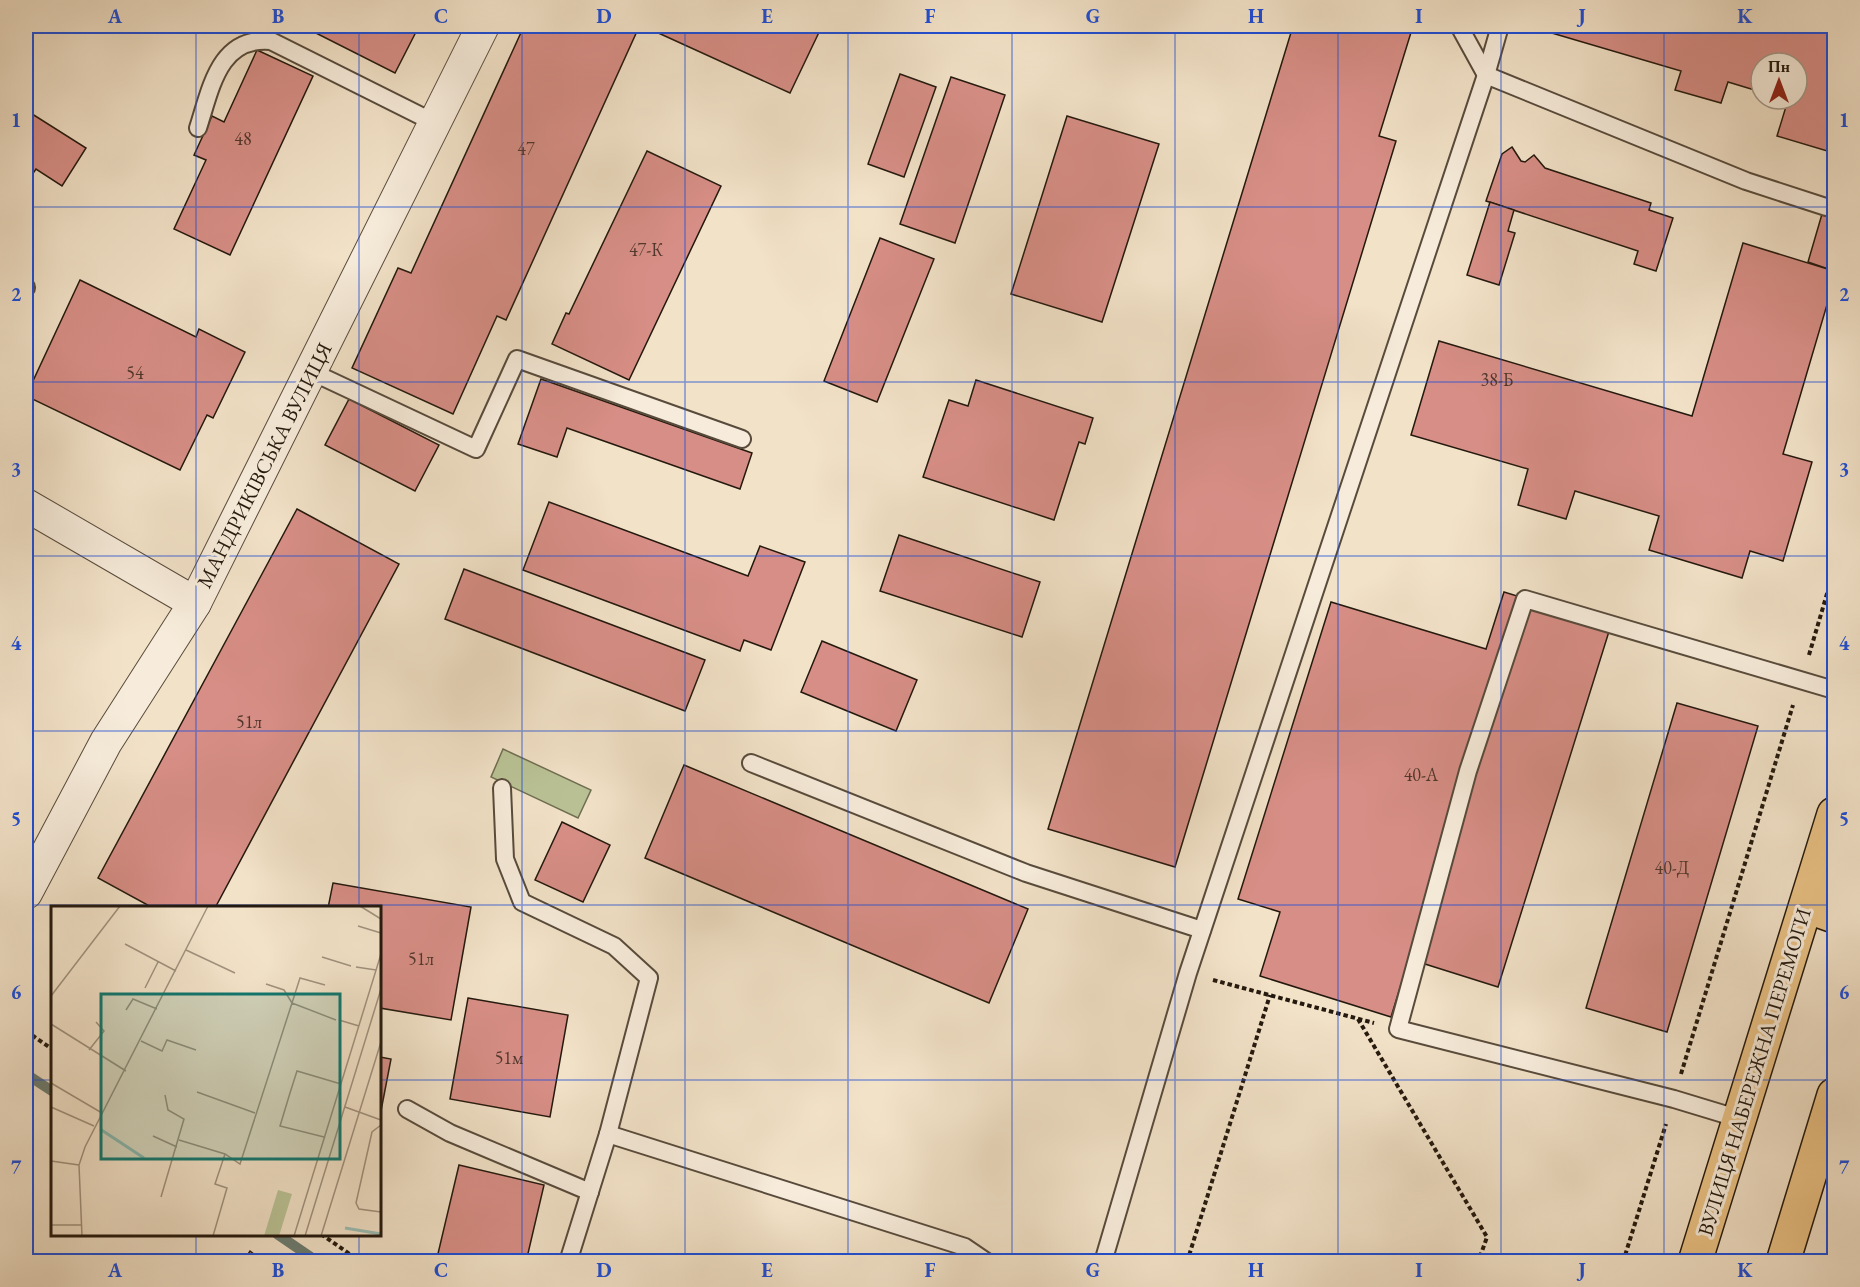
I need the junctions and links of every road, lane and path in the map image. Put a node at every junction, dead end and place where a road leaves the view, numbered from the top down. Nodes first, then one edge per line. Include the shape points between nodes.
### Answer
1 (483, 26) edge
2 (1459, 26) edge
3 (1500, 26) edge
4 (1486, 75) junction
5 (435, 123) junction
6 (198, 128) dead end
7 (1826, 207) dead end
8 (312, 372) junction
9 (742, 440) dead end
10 (26, 505) edge
11 (1834, 570) edge
12 (195, 603) junction
13 (1807, 661) dead end
14 (1834, 690) edge
15 (1797, 695) dead end
16 (751, 763) dead end
17 (502, 788) dead end
18 (1834, 814) edge
19 (26, 893) edge
20 (1820, 911) edge
21 (1202, 930) junction
22 (1188, 973) junction
23 (1270, 995) junction
24 (1358, 1019) junction
25 (1398, 1029) junction
26 (26, 1031) edge
27 (51, 1048) edge
28 (1834, 1095) edge
29 (1674, 1099) junction
30 (407, 1109) dead end
31 (1740, 1119) junction
32 (608, 1134) junction
33 (590, 1192) junction
34 (324, 1236) edge
35 (963, 1254) edge
36 (361, 1262) edge
37 (568, 1262) edge
38 (987, 1262) edge
39 (1103, 1262) edge
40 (1186, 1262) edge
41 (1465, 1262) edge
42 (1623, 1262) edge
43 (1695, 1262) edge
44 (1783, 1262) edge

1 - 5 street, МАНДРИКІВСЬКА ВУЛИЦЯ
2 - 4 lane
3 - 4 lane
4 - 7 lane via 1746,181
4 - 21 lane
5 - 6 lane via 272,41 254,39 236,47 215,74
5 - 8 street, МАНДРИКІВСЬКА ВУЛИЦЯ
8 - 9 lane via 476,449 517,359
8 - 12 street, МАНДРИКІВСЬКА ВУЛИЦЯ
10 - 12 street
11 - 13 path
12 - 19 street, МАНДРИКІВСЬКА ВУЛИЦЯ via 106,742
14 - 25 lane via 1526,599 1468,771
15 - 29 path
16 - 21 lane via 1026,873
17 - 32 lane via 505,860 522,902 614,946 649,978
18 - 20 main road, ВУЛИЦЯ НАБЕРЕЖНА ПЕРЕМОГИ
20 - 31 main road, ВУЛИЦЯ НАБЕРЕЖНА ПЕРЕМОГИ
21 - 22 lane
22 - 23 path
22 - 39 lane
23 - 24 path
23 - 40 path
24 - 25 path
24 - 41 path via 1487,1237 1481,1254
25 - 29 lane
26 - 27 path
28 - 44 main road
29 - 31 lane
29 - 42 path
30 - 33 lane via 450,1133
31 - 43 main road, ВУЛИЦЯ НАБЕРЕЖНА ПЕРЕМОГИ
32 - 33 lane
32 - 35 lane
33 - 37 lane
34 - 36 path
35 - 38 lane

